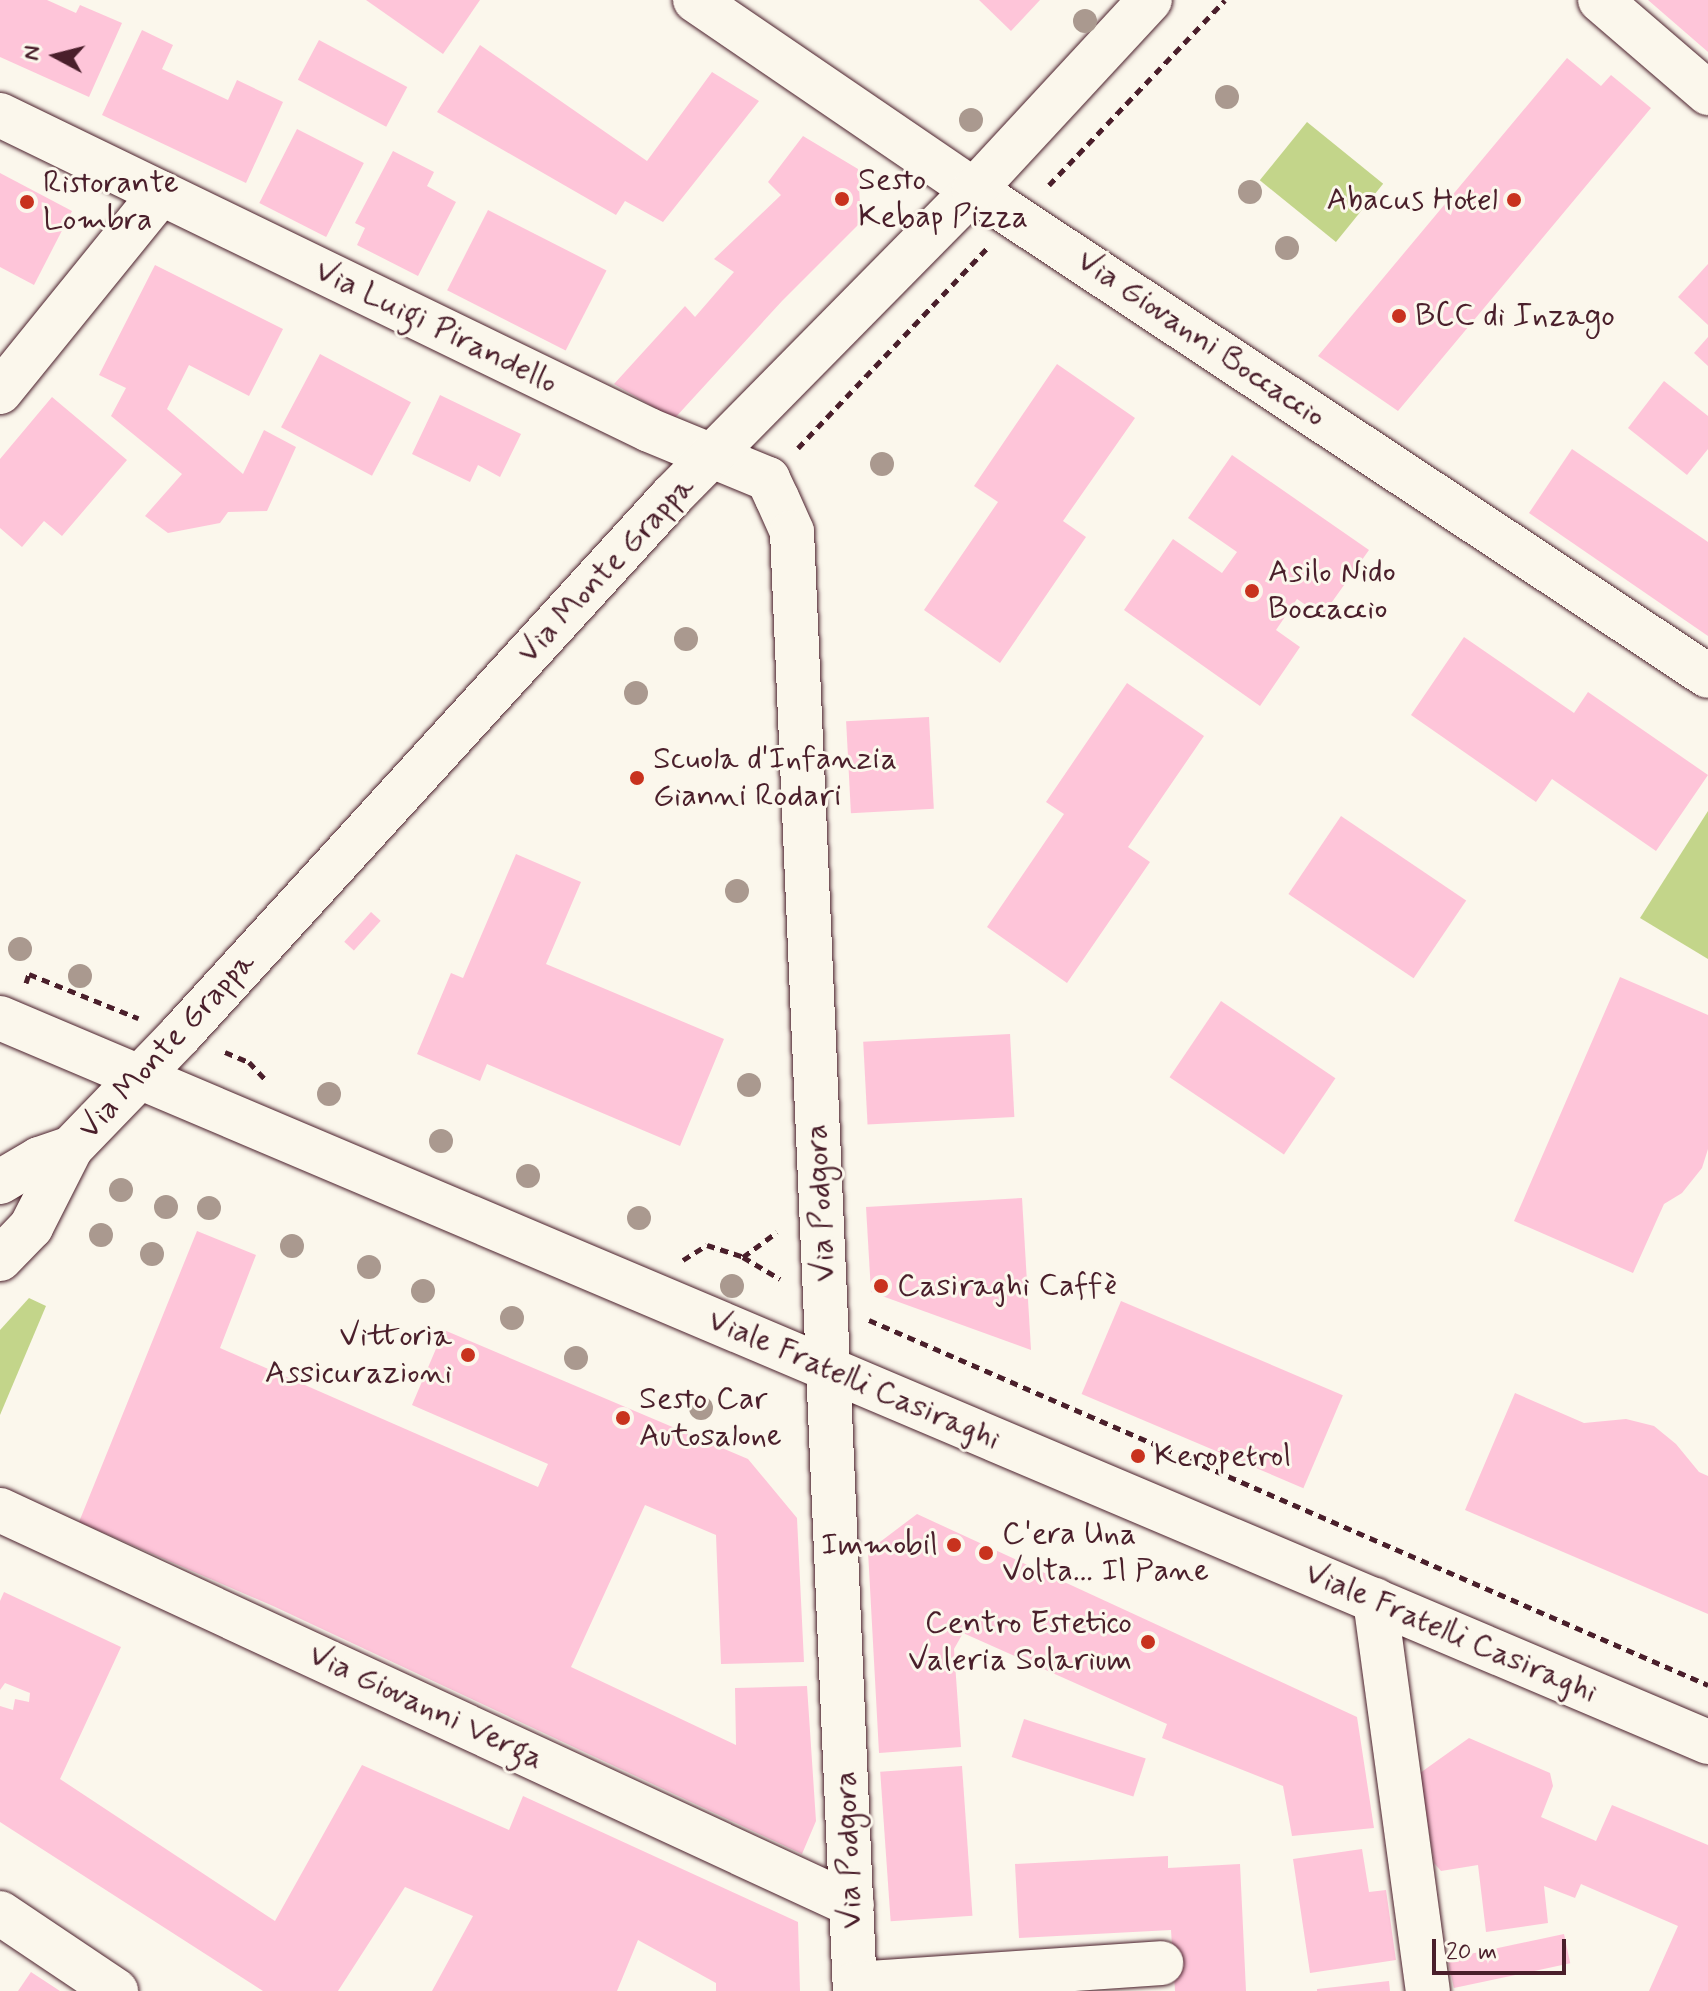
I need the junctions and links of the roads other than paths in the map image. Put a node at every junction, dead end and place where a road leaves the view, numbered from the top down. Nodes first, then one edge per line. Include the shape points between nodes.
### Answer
1 (695, 0) edge
2 (1150, 0) edge
3 (1600, 0) edge
4 (1708, 93) edge
5 (0, 115) edge
6 (974, 190) junction
7 (161, 193) junction
8 (0, 392) edge
9 (713, 455) junction
10 (1708, 676) edge
11 (0, 1018) edge
12 (140, 1077) junction
13 (71, 1148) junction
14 (0, 1182) edge
15 (0, 1259) edge
16 (828, 1370) junction
17 (0, 1510) edge
18 (1375, 1600) junction
19 (1708, 1742) edge
20 (852, 1905) junction
21 (0, 1913) edge
22 (1161, 1963) dead end
23 (855, 1987) edge
24 (116, 1991) edge
25 (1428, 1991) edge

1 - 6 street, Via Giovanni Boccaccio
2 - 6 street, Via Monte Grappa
3 - 4 street
5 - 7 street, Via Luigi Pirandello
6 - 9 street, Via Monte Grappa
6 - 10 street, Via Giovanni Boccaccio
7 - 8 street
7 - 9 street, Via Luigi Pirandello via 649,430
9 - 12 street, Via Monte Grappa
9 - 16 street, Via Podgora via 768,479 792,532
11 - 12 street, Viale Fratelli Casiraghi
12 - 13 street, Via Monte Grappa
12 - 16 street, Viale Fratelli Casiraghi
13 - 14 street, Via Monte Grappa
13 - 15 street, Via Monte Grappa via 31,1227
16 - 18 street, Viale Fratelli Casiraghi
16 - 20 street, Via Podgora
17 - 20 street, Via Giovanni Verga
18 - 19 street, Viale Fratelli Casiraghi
18 - 25 street
20 - 23 street, Via Podgora
21 - 24 street
22 - 23 street

